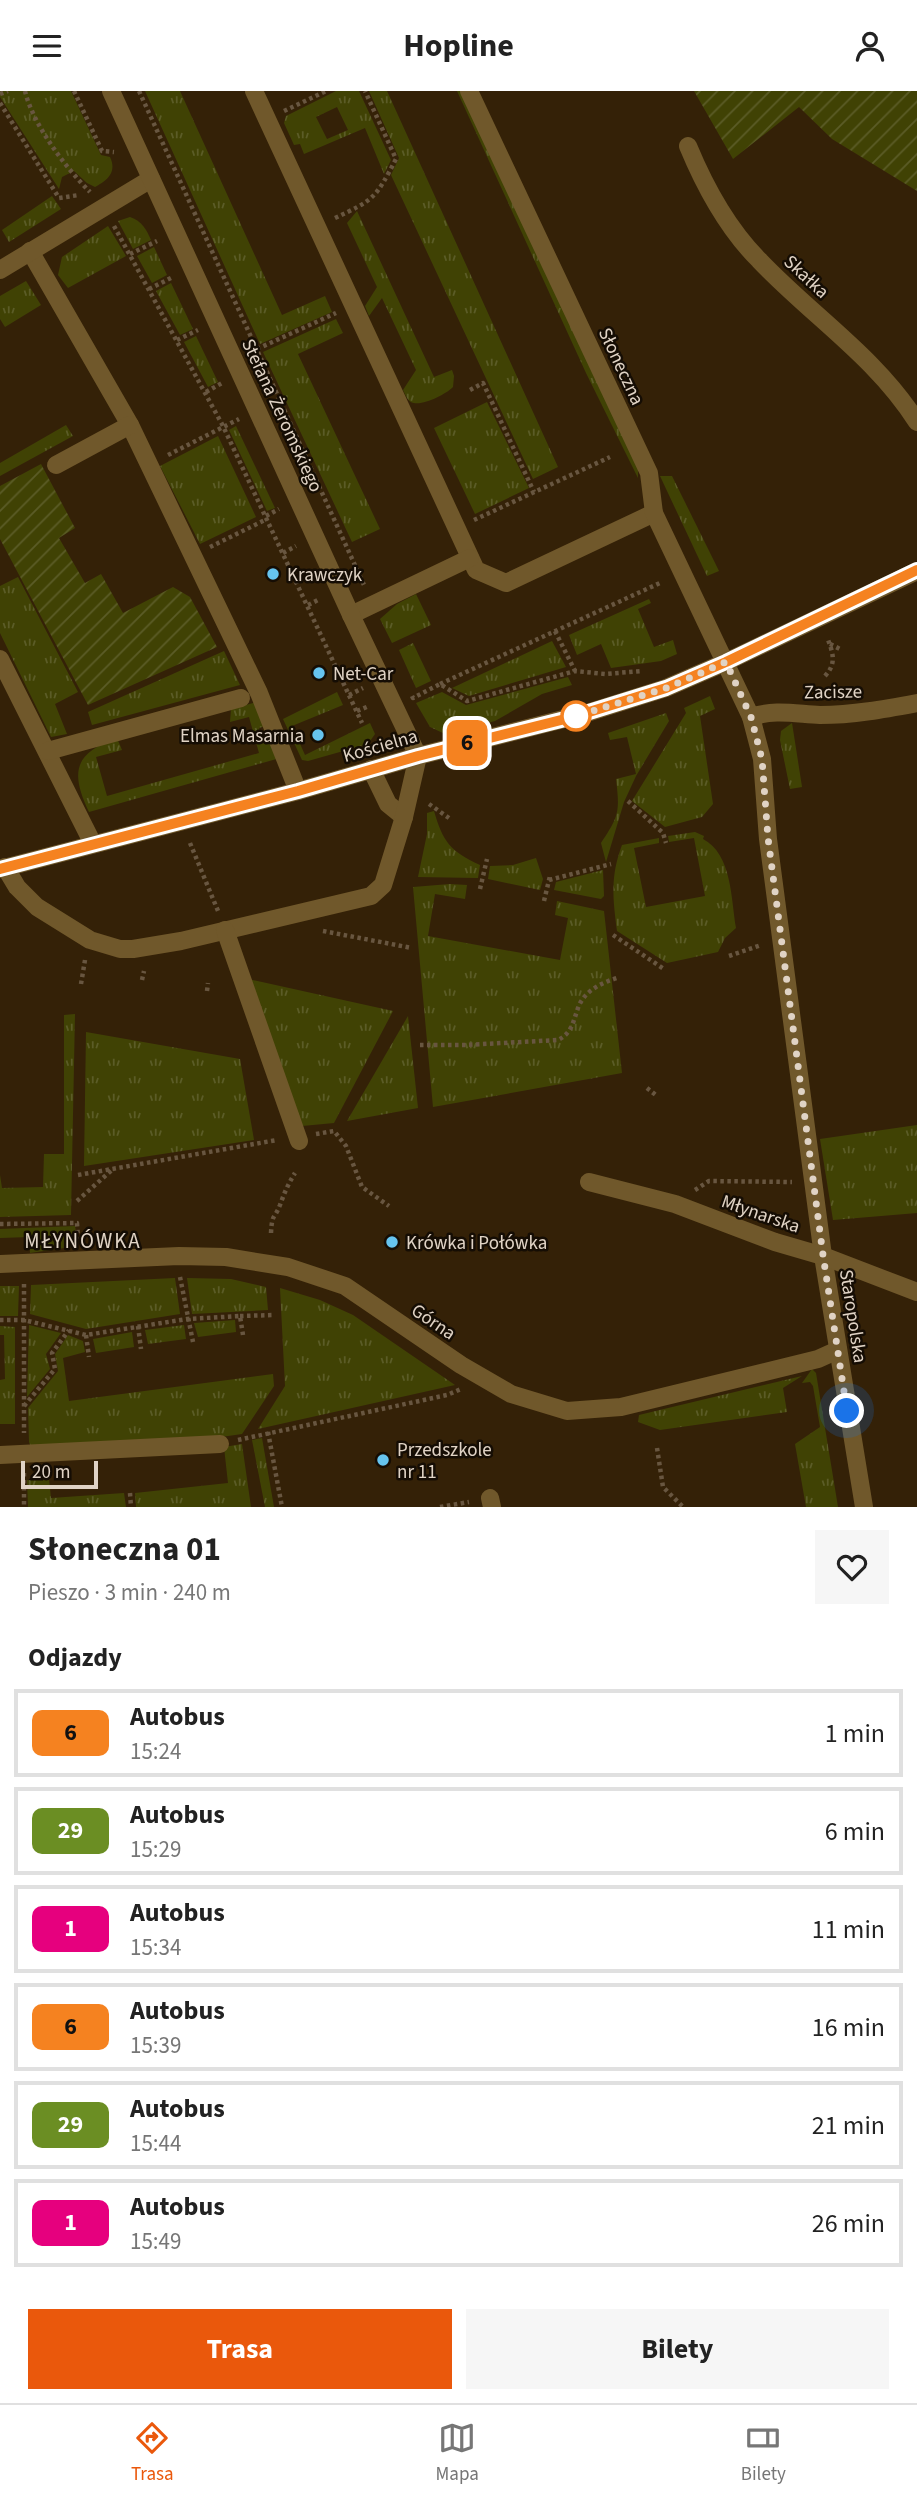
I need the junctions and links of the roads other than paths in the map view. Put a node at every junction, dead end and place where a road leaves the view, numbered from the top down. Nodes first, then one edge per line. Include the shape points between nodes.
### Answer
1 (111, 91) edge
2 (254, 91) edge
3 (469, 91) edge
4 (688, 146) dead end
5 (151, 179) junction
6 (30, 251) junction
7 (0, 269) edge
8 (917, 422) edge
9 (130, 425) junction
10 (56, 465) dead end
11 (654, 513) junction
12 (470, 558) junction
13 (917, 571) edge
14 (351, 615) junction
15 (0, 659) edge
16 (726, 662) junction
17 (241, 698) dead end
18 (917, 703) edge
19 (751, 717) junction
20 (48, 751) junction
21 (418, 756) junction
22 (371, 769) junction
23 (298, 791) junction
24 (404, 817) junction
25 (93, 844) junction
26 (3, 868) edge
27 (225, 930) junction
28 (299, 1141) dead end
29 (589, 1182) dead end
30 (823, 1255) junction
31 (0, 1264) edge
32 (917, 1292) edge
33 (838, 1350) junction
34 (220, 1444) road end
35 (0, 1455) edge
36 (864, 1507) edge

1 - 5 street, Stefana Żeromskiego
2 - 12 street
3 - 11 street, Słoneczna via 649,473
4 - 8 street, Skałka via 705,186 757,259 851,346 894,390
5 - 6 street
5 - 14 street, Stefana Żeromskiego
6 - 7 street
6 - 9 street
9 - 10 street
9 - 23 street via 260,693
11 - 12 street via 506,583 476,570
11 - 16 street, Słoneczna
12 - 14 street
13 - 16 street, Kościelna
14 - 21 street, Stefana Żeromskiego
15 - 20 street
16 - 19 street, Słoneczna
16 - 21 street, Kościelna via 598,710
17 - 20 street
18 - 19 street, Zacisze via 865,712 769,712
19 - 30 street, Staropolska via 762,759 768,838
20 - 25 street
21 - 22 street, Kościelna
21 - 24 street
22 - 23 street, Kościelna
22 - 24 street via 388,804
23 - 25 street, Kościelna
24 - 27 street via 378,892
25 - 26 street, Kościelna
26 - 27 street via 37,907 90,940 116,949
27 - 28 street
29 - 30 street, Młynarska via 675,1204
30 - 32 street, Młynarska
30 - 33 street, Staropolska
31 - 33 street, Górna via 203,1256 288,1267 345,1286 511,1394 567,1411 621,1407 818,1359
33 - 36 street, Staropolska
34 - 35 street

